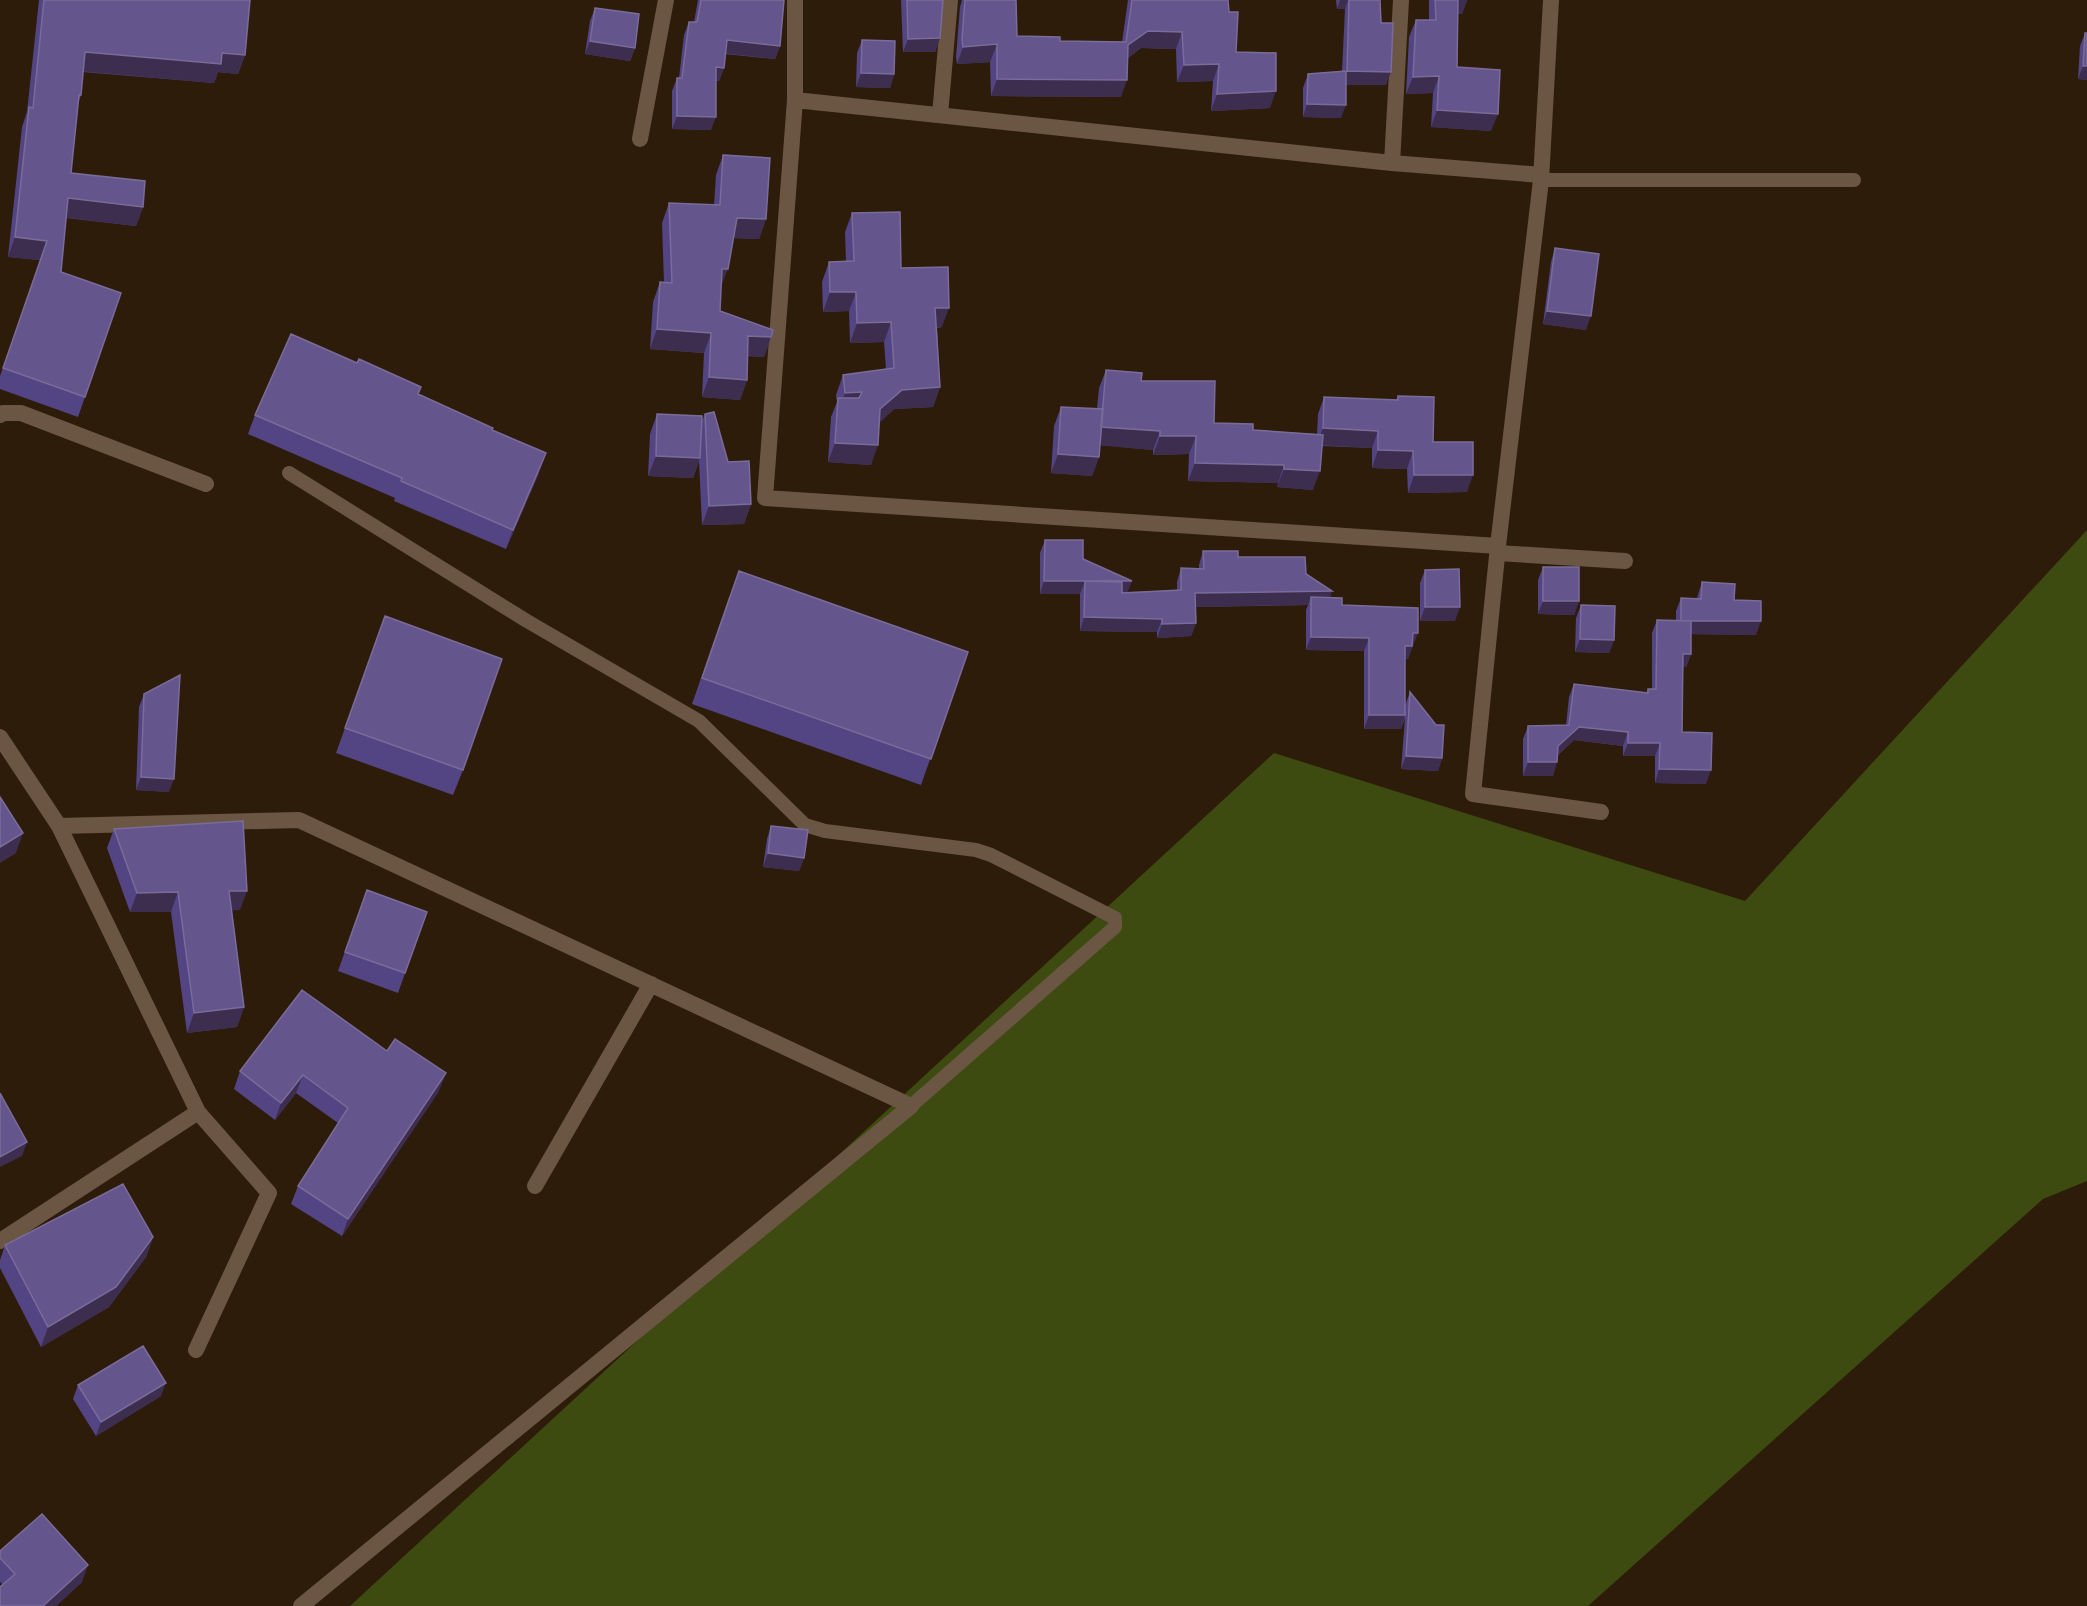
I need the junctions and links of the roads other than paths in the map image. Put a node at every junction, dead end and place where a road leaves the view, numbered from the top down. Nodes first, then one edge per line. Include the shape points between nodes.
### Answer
1 (666, 0) edge
2 (795, 0) edge
3 (950, 0) edge
4 (1401, 0) edge
5 (1551, 0) edge
6 (795, 99) junction
7 (940, 115) junction
8 (640, 139) dead end
9 (1392, 163) junction
10 (1541, 178) junction
11 (1854, 180) dead end
12 (0, 416) edge
13 (289, 473) dead end
14 (206, 484) dead end
15 (1498, 549) junction
16 (1625, 561) dead end
17 (0, 737) edge
18 (1601, 812) dead end
19 (59, 826) junction
20 (651, 984) junction
21 (911, 1106) junction
22 (198, 1112) junction
23 (535, 1186) dead end
24 (0, 1241) edge
25 (196, 1350) dead end
26 (301, 1606) edge

1 - 8 street
2 - 6 street
3 - 7 street
4 - 9 street
5 - 10 street
6 - 7 street
6 - 15 street via 765,498
7 - 9 street
9 - 10 street
10 - 11 lane
10 - 15 street
12 - 14 street via 21,413
13 - 21 lane via 527,621 699,721 805,825 825,831 976,850 1115,918 1115,927
15 - 16 street
15 - 18 street via 1473,794
17 - 19 street
19 - 20 street via 299,820
19 - 22 street
20 - 21 street
20 - 23 street
21 - 26 street
22 - 24 street
22 - 25 street via 268,1193

